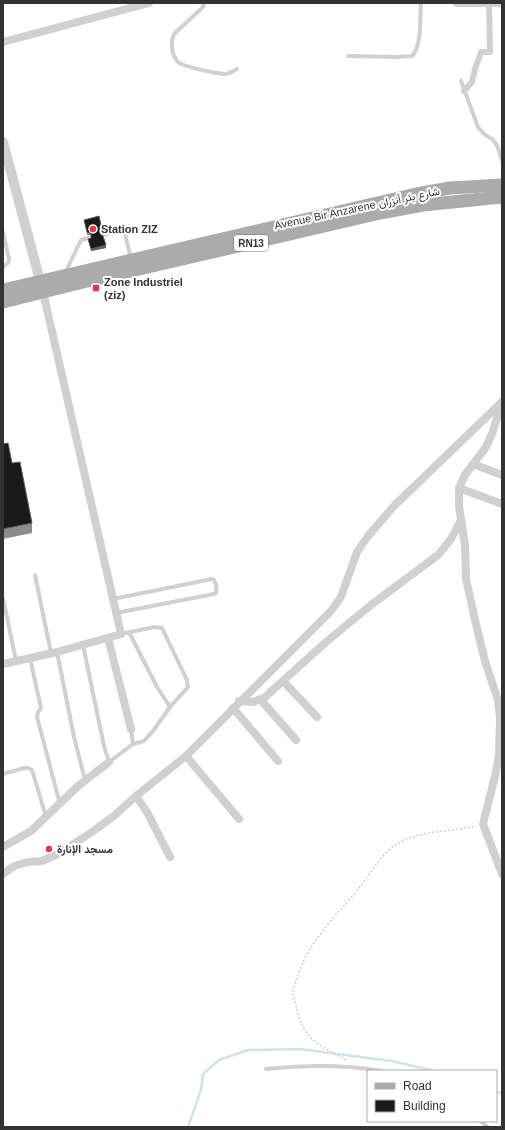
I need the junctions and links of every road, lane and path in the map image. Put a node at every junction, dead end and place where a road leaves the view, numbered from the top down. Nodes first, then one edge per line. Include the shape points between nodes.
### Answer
1 (149, 3) edge
2 (204, 3) edge
3 (421, 3) edge
4 (457, 3) edge
5 (502, 3) edge
6 (489, 4) edge
7 (3, 42) edge
8 (348, 56) dead end
9 (237, 69) dead end
10 (461, 81) dead end
11 (464, 91) junction
12 (3, 142) edge
13 (502, 160) edge
14 (502, 185) edge
15 (502, 197) edge
16 (3, 232) edge
17 (103, 235) edge
18 (88, 238) edge
19 (131, 260) junction
20 (3, 267) edge
21 (64, 275) junction
22 (41, 287) junction
23 (3, 290) edge
24 (3, 302) edge
25 (502, 402) edge
26 (473, 464) junction
27 (502, 475) edge
28 (459, 488) junction
29 (502, 504) edge
30 (461, 520) junction
31 (36, 575) dead end
32 (3, 598) edge
33 (113, 599) junction
34 (116, 613) junction
35 (125, 633) junction
36 (108, 638) junction
37 (84, 645) junction
38 (54, 652) junction
39 (30, 658) junction
40 (16, 661) junction
41 (3, 664) edge
42 (283, 681) junction
43 (260, 699) junction
44 (239, 702) junction
45 (170, 707) junction
46 (233, 708) junction
47 (317, 717) dead end
48 (131, 729) joint
49 (296, 740) dead end
50 (133, 744) junction
51 (186, 756) junction
52 (278, 761) dead end
53 (109, 762) junction
54 (3, 774) edge
55 (85, 780) junction
56 (136, 796) junction
57 (60, 804) junction
58 (46, 818) junction
59 (239, 820) dead end
60 (483, 824) junction
61 (3, 847) edge
62 (170, 857) dead end
63 (3, 874) edge
64 (502, 874) edge
65 (358, 1068) junction
66 (266, 1069) dead end
67 (373, 1070) edge

1 - 7 street
2 - 9 lane via 203,7 172,37 175,57 181,64 210,72 224,74
3 - 8 lane via 418,41 412,56
4 - 6 street
5 - 6 street
6 - 11 street via 490,52 481,52 472,82
10 - 11 lane
11 - 13 lane via 478,127 497,145
12 - 22 street
14 - 19 main road, Avenue Bir Anzarene شارع بئر أنزران / RN13 via 450,188 416,194
15 - 22 main road, Avenue Bir Anzarene شارع بئر أنزران / RN13 via 423,205 380,213
16 - 20 lane via 9,259
17 - 19 lane via 124,230
18 - 21 lane via 81,240
19 - 21 main road, Avenue Bir Anzarene شارع بئر أنزران / RN13
21 - 22 main road, Avenue Bir Anzarene شارع بئر أنزران / RN13
22 - 23 main road, Avenue Bir Anzarene شارع بئر أنزران / RN13
22 - 24 main road, Avenue Bir Anzarene شارع بئر أنزران / RN13
22 - 33 street
25 - 26 street via 486,448
25 - 44 street via 394,505 357,552 341,596 330,612
26 - 27 street
26 - 28 street
28 - 29 street
28 - 30 street via 458,506
30 - 42 street via 451,539 438,555 371,605
30 - 60 street via 468,586 485,660 498,700 500,717 499,755
31 - 38 lane
32 - 40 lane
33 - 34 street
33 - 34 lane via 212,579 217,590 214,594
34 - 35 street
35 - 36 street
35 - 45 lane via 156,688
35 - 45 lane via 154,627 162,628 166,634 188,684 186,690
36 - 37 street
36 - 48 street
37 - 38 street
37 - 53 lane
38 - 39 street
38 - 55 lane
39 - 40 street
39 - 57 lane via 41,708 37,717
40 - 41 street
42 - 43 street
42 - 47 street
43 - 44 street
43 - 49 street
44 - 46 street
45 - 50 lane via 144,741
46 - 51 street
46 - 52 street
48 - 50 lane
50 - 53 lane
51 - 56 street
51 - 59 street
53 - 55 street
54 - 58 lane via 24,768 32,770
55 - 57 street
56 - 62 street
56 - 63 street via 71,847 42,861 14,866
57 - 58 street
58 - 61 street via 31,831
60 - 64 street
60 - 65 path via 424,834 390,849 342,906 315,942 300,968 293,992 301,1025 313,1040
65 - 66 lane via 304,1065
65 - 67 lane

